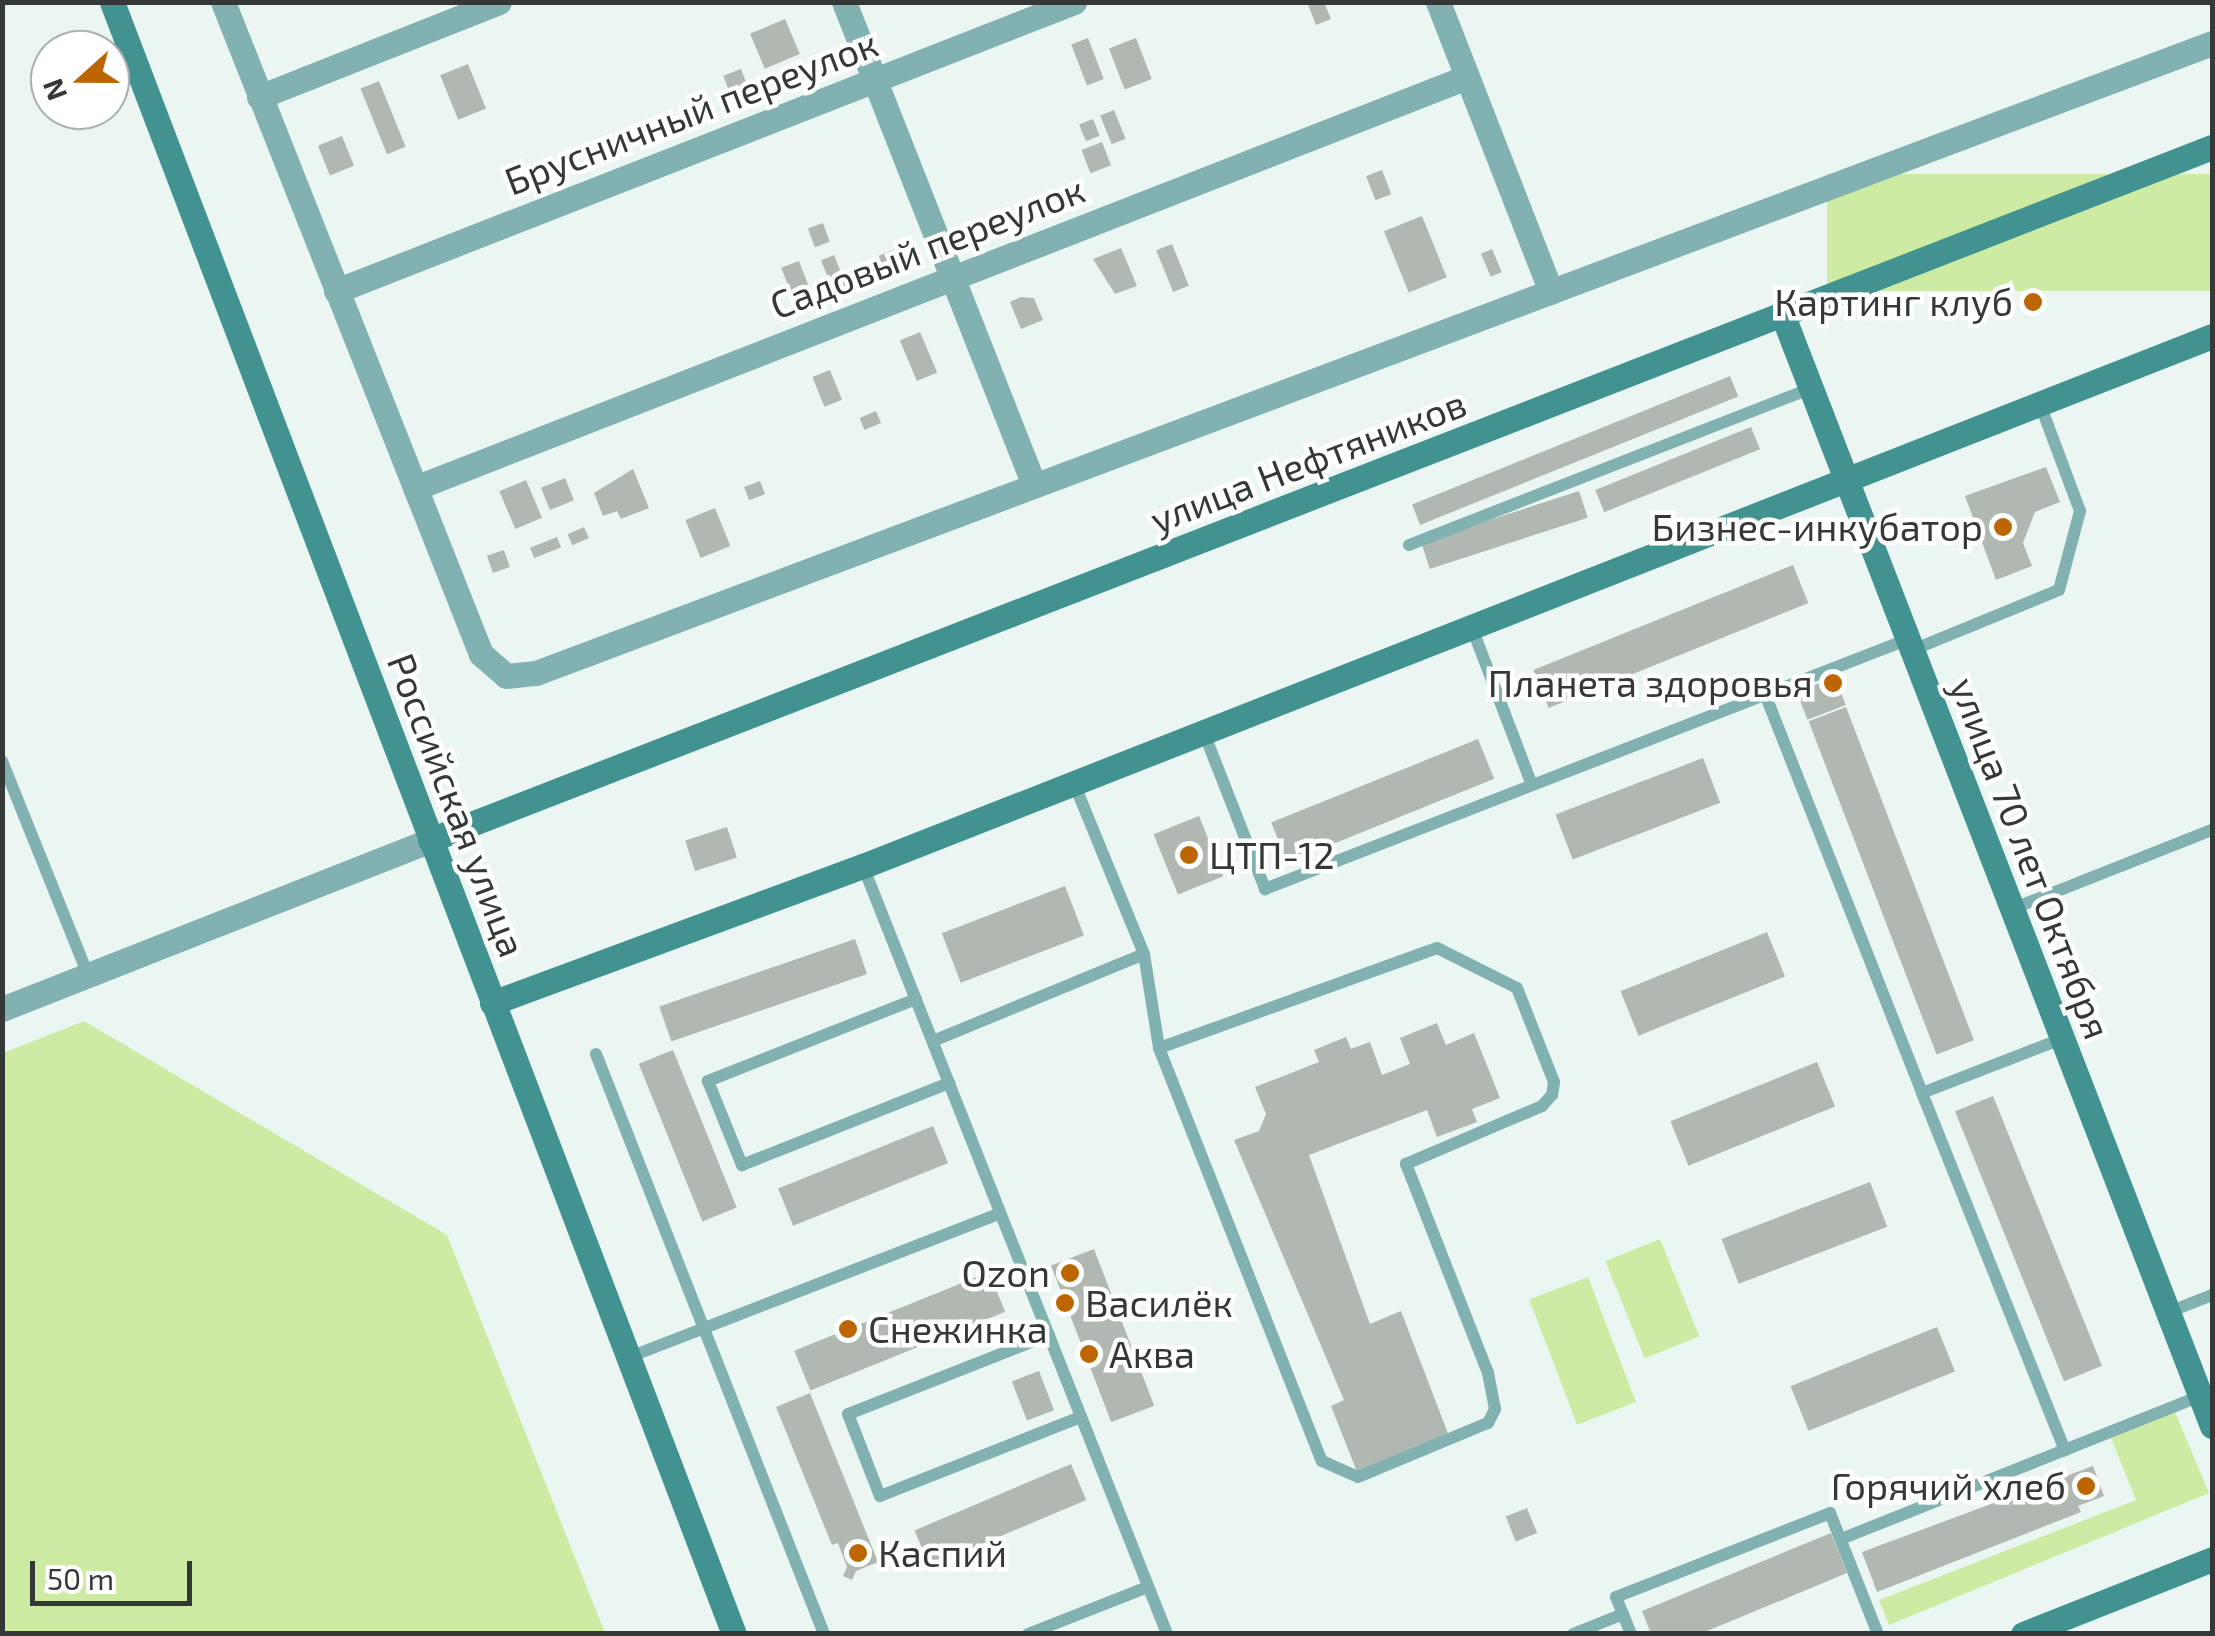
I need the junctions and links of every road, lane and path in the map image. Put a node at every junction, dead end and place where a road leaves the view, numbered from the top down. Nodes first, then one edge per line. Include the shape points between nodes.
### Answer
1 (112, 2) edge
2 (223, 2) edge
3 (499, 2) edge
4 (844, 2) edge
5 (1074, 2) edge
6 (1438, 2) edge
7 (2212, 43) edge
8 (1467, 76) junction
9 (875, 80) junction
10 (260, 97) junction
11 (2212, 147) edge
12 (953, 277) junction
13 (336, 291) junction
14 (1550, 292) junction
15 (1783, 316) junction
16 (2212, 336) edge
17 (1810, 388) junction
18 (2040, 404) junction
19 (1846, 482) junction
20 (1034, 486) junction
21 (415, 488) junction
22 (1409, 545) dead end
23 (1472, 628) junction
24 (1908, 645) junction
25 (1765, 694) junction
26 (1204, 733) junction
27 (2, 761) edge
28 (1074, 783) junction
29 (1532, 785) junction
30 (2212, 830) edge
31 (430, 840) junction
32 (863, 866) junction
33 (2009, 910) junction
34 (1144, 954) junction
35 (88, 975) junction
36 (916, 999) junction
37 (492, 1004) junction
38 (2, 1009) edge
39 (2061, 1039) junction
40 (932, 1041) junction
41 (1159, 1048) junction
42 (596, 1054) dead end
43 (949, 1083) junction
44 (1922, 1093) junction
45 (1000, 1213) junction
46 (2212, 1295) edge
47 (2169, 1312) junction
48 (703, 1329) junction
49 (1049, 1335) junction
50 (627, 1358) junction
51 (2200, 1396) junction
52 (1081, 1416) junction
53 (2212, 1426) edge
54 (2065, 1450) junction
55 (1841, 1539) junction
56 (2212, 1559) edge
57 (1148, 1587) junction
58 (1623, 1614) junction
59 (734, 1634) edge
60 (824, 1634) edge
61 (1028, 1634) edge
62 (1167, 1634) edge
63 (1573, 1634) edge
64 (1630, 1634) edge
65 (1878, 1634) edge
66 (2023, 1634) edge

1 - 31 main road, Российская улица
2 - 10 street
3 - 10 street
4 - 9 street
5 - 9 street, Брусничный переулок
6 - 8 street
7 - 14 street
8 - 12 street, Садовый переулок
8 - 14 street
9 - 12 street
9 - 13 street, Брусничный переулок
10 - 13 street
11 - 15 main road, улица Нефтяников
12 - 20 street
12 - 21 street, Садовый переулок
13 - 21 street
14 - 20 street
15 - 17 main road, улица 70 лет Октября
15 - 31 main road, улица Нефтяников
16 - 18 main road
17 - 19 main road, улица 70 лет Октября
17 - 22 lane
18 - 19 main road
18 - 24 lane via 2080,511 2059,590
19 - 23 main road
19 - 24 main road, улица 70 лет Октября
20 - 21 street via 536,672 506,676 482,654
23 - 26 main road
23 - 29 lane
24 - 25 lane
24 - 33 main road, улица 70 лет Октября
25 - 29 lane
25 - 44 lane
26 - 28 main road
26 - 29 lane via 1265,889
27 - 35 lane
28 - 32 main road
28 - 34 lane
30 - 33 lane
31 - 35 street
31 - 37 main road, Российская улица
32 - 36 lane
32 - 37 main road
33 - 39 main road, улица 70 лет Октября
34 - 40 lane
34 - 41 lane
35 - 38 street
36 - 40 lane
36 - 43 lane via 708,1081 742,1165
37 - 50 main road, Российская улица
39 - 44 lane
39 - 47 main road, улица 70 лет Октября
40 - 43 lane
41 - 41 lane via 1322,1461 1358,1476 1488,1424 1495,1409 1488,1373 1406,1164 1542,1106 1552,1095 1554,1082 1517,988 1436,948
42 - 48 lane
43 - 45 lane
44 - 54 lane
45 - 48 lane
45 - 49 lane
46 - 47 lane
47 - 51 main road, улица 70 лет Октября
48 - 50 lane
48 - 60 lane
49 - 52 lane
49 - 52 lane via 848,1414 880,1496
50 - 59 main road, Российская улица
51 - 53 main road, улица 70 лет Октября
51 - 54 lane
52 - 57 lane
54 - 55 lane
55 - 58 lane via 1830,1512 1616,1597
55 - 65 lane
56 - 66 main road
57 - 61 lane
57 - 62 lane
58 - 63 lane
58 - 64 lane

